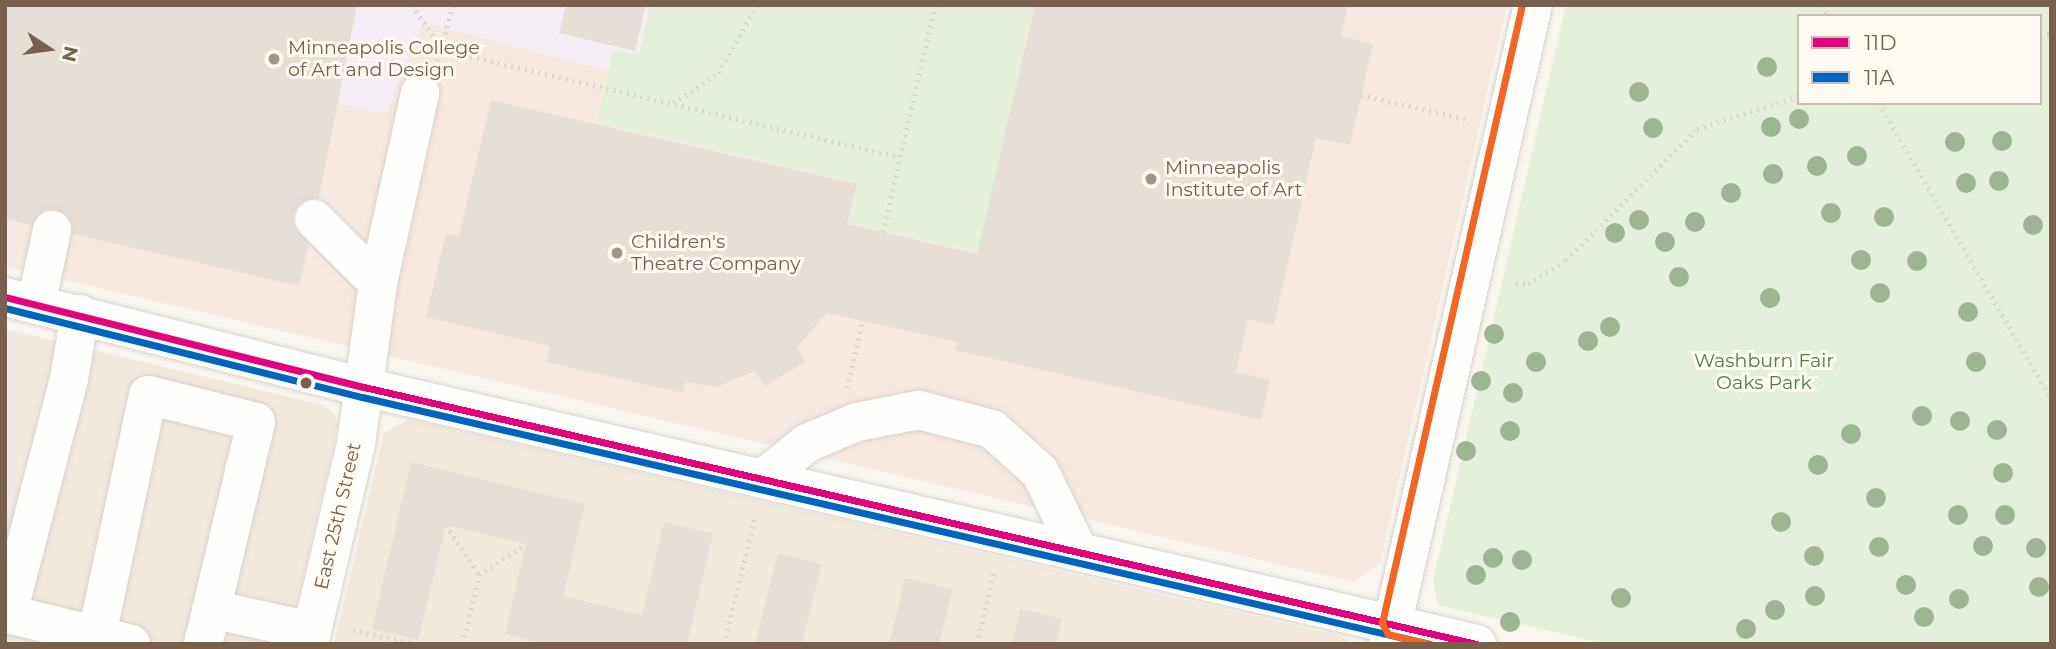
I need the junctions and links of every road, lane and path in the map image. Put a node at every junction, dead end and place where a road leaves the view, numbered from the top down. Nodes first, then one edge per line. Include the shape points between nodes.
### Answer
1 (412, 5) edge
2 (453, 5) edge
3 (757, 5) edge
4 (935, 5) edge
5 (1533, 5) edge
6 (443, 50) junction
7 (420, 93) joint
8 (1361, 95) dead end
9 (1797, 97) edge
10 (673, 104) junction
11 (1880, 105) edge
12 (1467, 119) dead end
13 (898, 157) junction
14 (314, 219) dead end
15 (52, 230) dead end
16 (883, 232) dead end
17 (378, 283) junction
18 (1516, 283) dead end
19 (21, 300) edge
20 (80, 314) junction
21 (862, 321) dead end
22 (364, 387) junction
23 (847, 389) dead end
24 (2051, 399) edge
25 (764, 478) junction
26 (755, 516) dead end
27 (446, 525) dead end
28 (526, 544) dead end
29 (1079, 552) junction
30 (994, 571) dead end
31 (479, 575) junction
32 (207, 626) edge
33 (353, 630) dead end
34 (1390, 634) edge
35 (310, 638) edge
36 (114, 640) edge
37 (414, 644) edge
38 (463, 644) edge
39 (724, 644) edge
40 (977, 644) edge
41 (1478, 644) edge

1 - 6 path
2 - 6 path
3 - 10 path via 718,73
4 - 13 path
5 - 34 street
6 - 7 path
6 - 10 path
7 - 17 street, East 25th Street
8 - 12 path
9 - 18 path via 1697,129 1566,260 1528,284
10 - 13 path
11 - 24 path
13 - 16 path
14 - 17 street
15 - 19 street
17 - 22 street, East 25th Street
19 - 20 street
20 - 22 street
20 - 36 street via 69,379 8,614
21 - 23 path
22 - 25 street
22 - 35 street, East 25th Street via 356,444
25 - 29 street
25 - 29 street via 807,443 858,422 919,410 992,429 1041,472
26 - 39 path
27 - 31 path
28 - 31 path
29 - 34 street
30 - 40 path
31 - 38 path
32 - 35 street
32 - 36 street via 256,422 148,395
33 - 37 path
34 - 41 street

